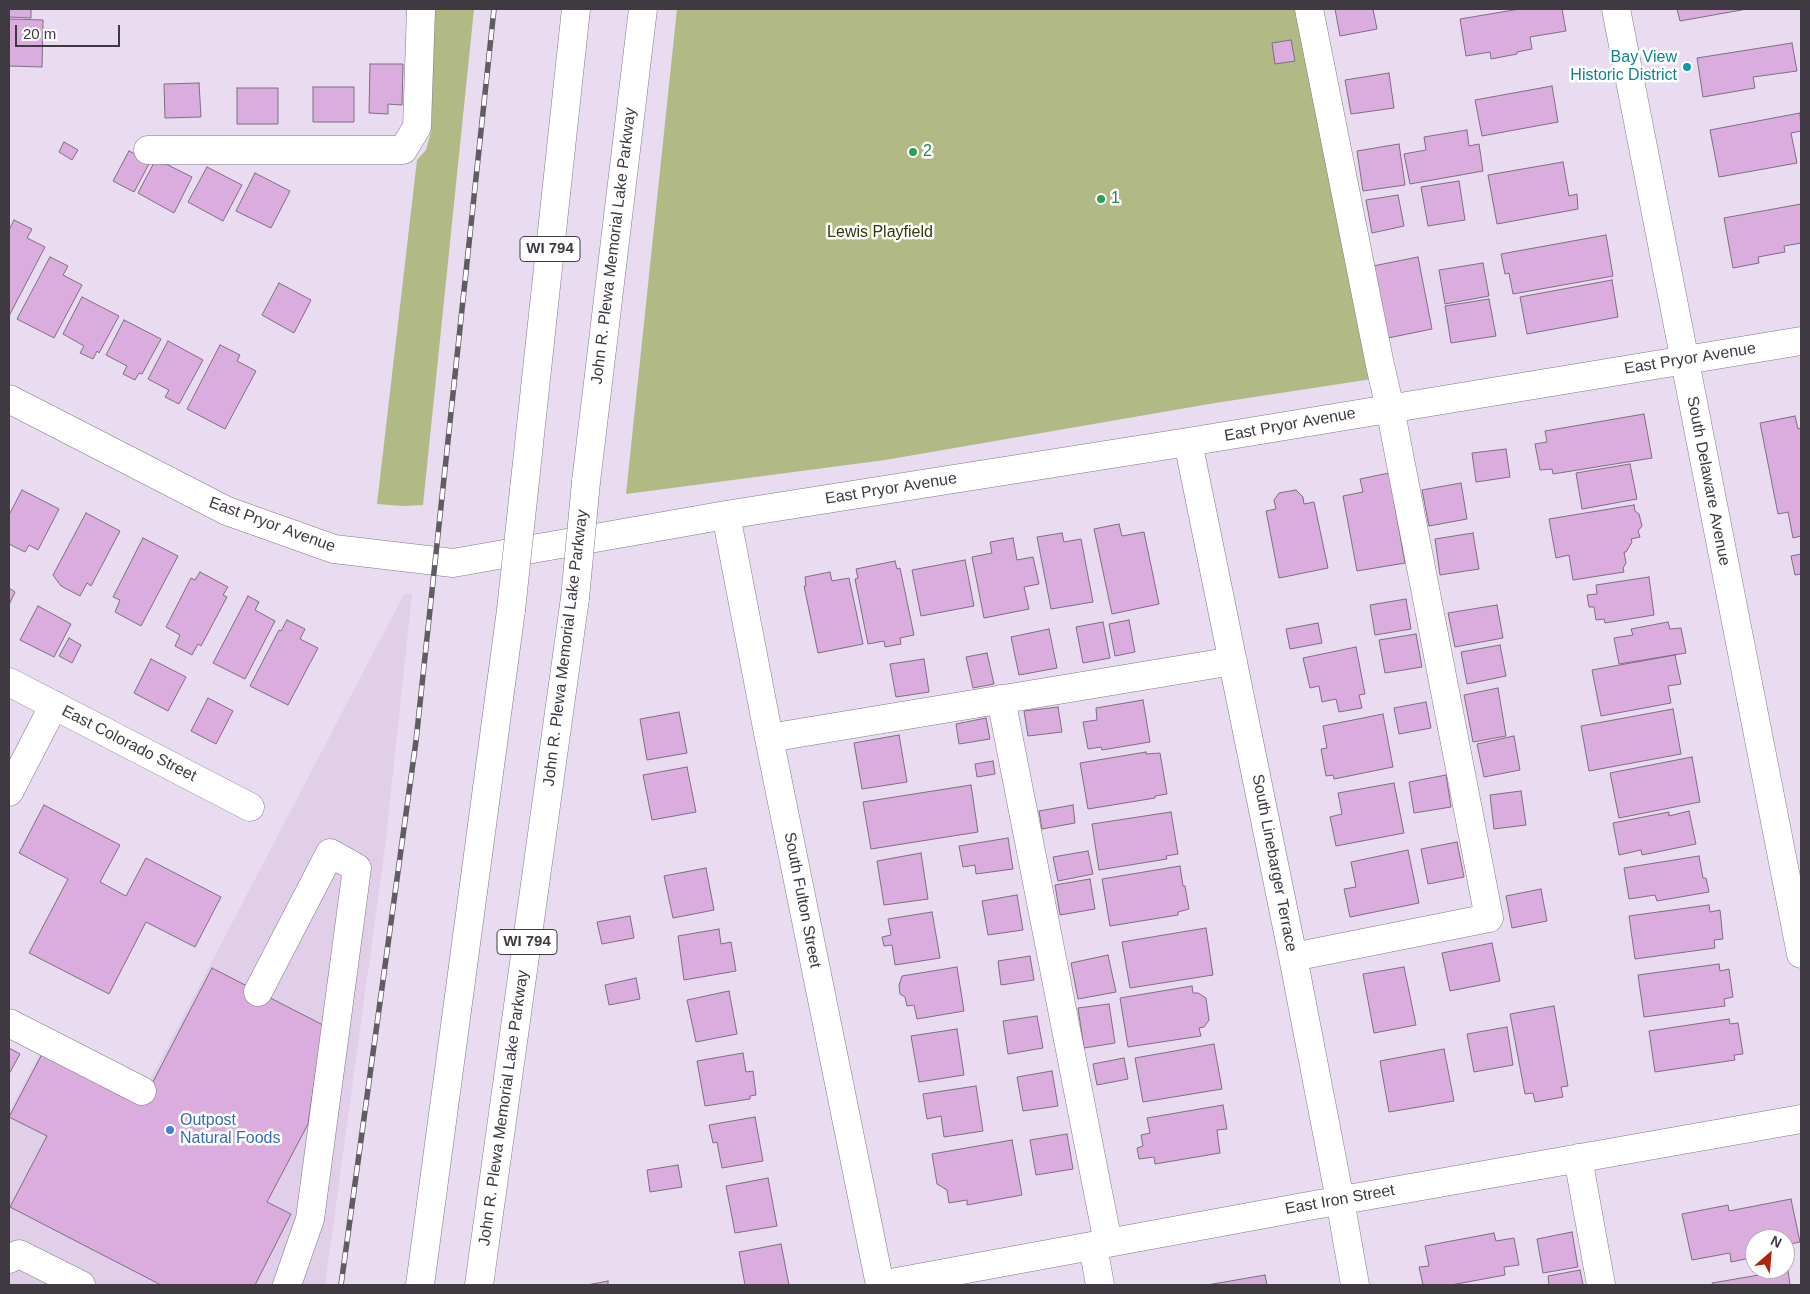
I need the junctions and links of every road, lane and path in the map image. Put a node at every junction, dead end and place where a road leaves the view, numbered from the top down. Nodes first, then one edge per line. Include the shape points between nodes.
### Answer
1 (421, 9) edge
2 (576, 9) edge
3 (643, 9) edge
4 (1309, 9) edge
5 (1616, 9) edge
6 (148, 150) dead end
7 (1801, 341) edge
8 (1685, 361) junction
9 (9, 399) edge
10 (1390, 408) junction
11 (1188, 442) junction
12 (726, 515) junction
13 (1233, 661) junction
14 (9, 682) edge
15 (1001, 698) junction
16 (54, 704) junction
17 (769, 738) junction
18 (9, 792) edge
19 (250, 806) dead end
20 (1801, 954) edge
21 (1292, 957) junction
22 (258, 992) dead end
23 (9, 1023) edge
24 (142, 1091) dead end
25 (1801, 1119) edge
26 (1578, 1158) junction
27 (1340, 1200) junction
28 (1100, 1244) junction
29 (9, 1259) edge
30 (81, 1285) edge
31 (287, 1285) edge
32 (420, 1285) edge
33 (479, 1285) edge
34 (880, 1285) edge
35 (1100, 1285) edge
36 (1355, 1285) edge
37 (1601, 1285) edge

1 - 6 street via 417,127 403,150
2 - 32 street, WI 794, bridge via 511,610
3 - 33 street, John R. Plewa Memorial Lake Parkway / WI 794, bridge via 586,482 576,598
4 - 10 street
5 - 8 street, South Delaware Avenue
7 - 8 street, East Pryor Avenue
8 - 10 street, East Pryor Avenue
8 - 20 street, South Delaware Avenue
9 - 12 street, East Pryor Avenue via 227,512 334,549 453,563
10 - 11 street, East Pryor Avenue
10 - 21 street via 1489,918
11 - 12 street, East Pryor Avenue
11 - 13 street, South Linebarger Terrace
12 - 17 street, South Fulton Street
13 - 15 street
13 - 21 street, South Linebarger Terrace
14 - 16 street, East Colorado Street
15 - 17 street
15 - 28 street
16 - 18 street
16 - 19 street, East Colorado Street
17 - 34 street, South Fulton Street
21 - 27 street, South Linebarger Terrace
22 - 31 street via 330,853 357,868 310,1219
23 - 24 street
25 - 26 street, East Iron Street
26 - 27 street, East Iron Street
26 - 37 street
27 - 28 street, East Iron Street
27 - 36 street, South Linebarger Terrace
28 - 34 street, East Iron Street
28 - 35 street
29 - 30 street via 19,1254

